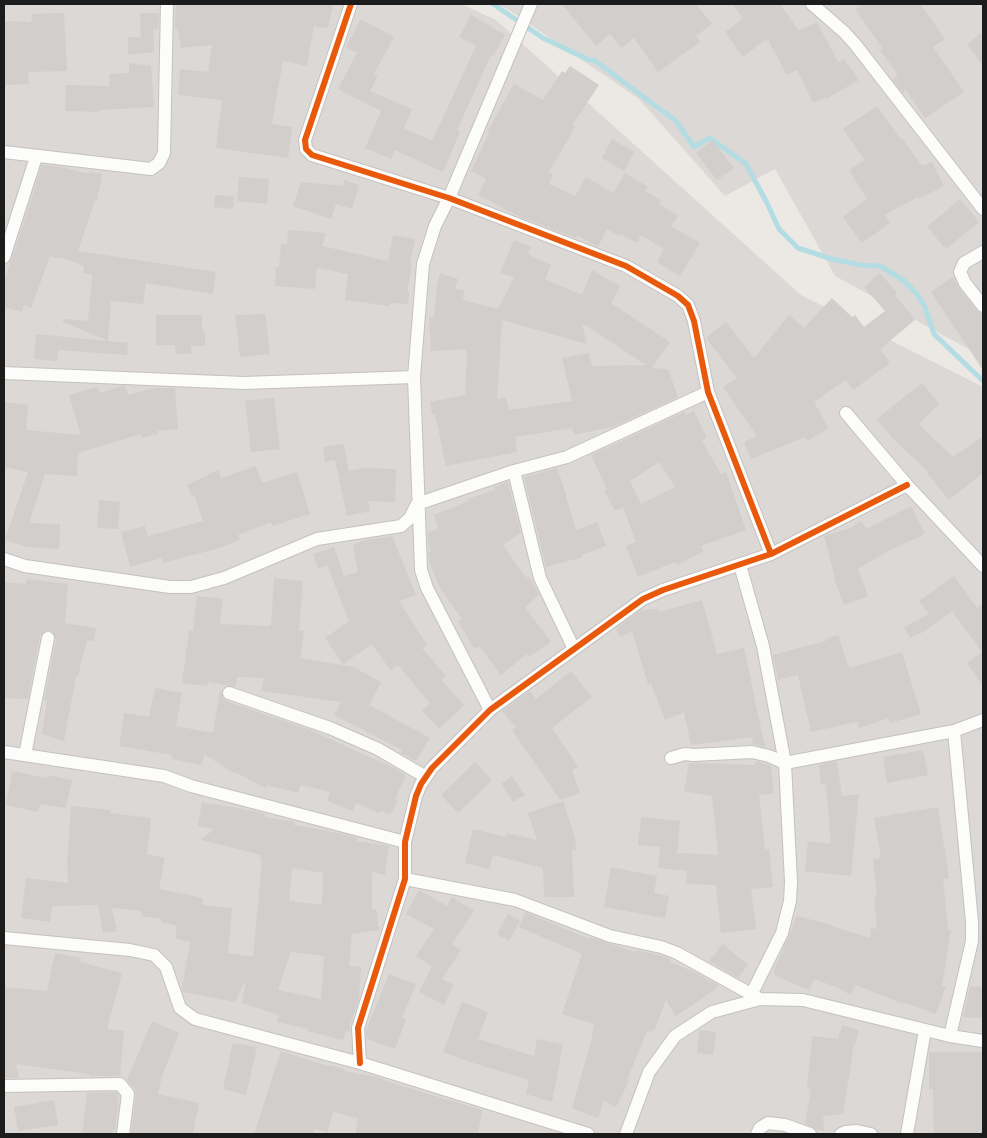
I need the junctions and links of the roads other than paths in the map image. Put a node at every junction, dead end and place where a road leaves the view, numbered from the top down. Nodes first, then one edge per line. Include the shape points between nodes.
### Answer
1 (167, 4) edge
2 (351, 4) edge
3 (530, 4) edge
4 (812, 4) edge
5 (4, 152) edge
6 (36, 157) junction
7 (449, 198) junction
8 (983, 209) edge
9 (983, 252) edge
10 (4, 257) edge
11 (983, 306) edge
12 (4, 373) edge
13 (414, 377) junction
14 (708, 392) junction
15 (846, 412) dead end
16 (514, 472) junction
17 (906, 485) junction
18 (417, 504) junction
19 (771, 554) junction
20 (4, 559) edge
21 (740, 565) junction
22 (983, 566) edge
23 (48, 638) dead end
24 (574, 649) junction
25 (229, 693) dead end
26 (490, 710) junction
27 (983, 720) edge
28 (954, 732) junction
29 (4, 752) edge
30 (25, 755) junction
31 (671, 758) dead end
32 (785, 763) junction
33 (426, 777) junction
34 (406, 842) junction
35 (406, 879) junction
36 (4, 938) edge
37 (756, 997) junction
38 (925, 1030) junction
39 (950, 1036) junction
40 (983, 1041) edge
41 (360, 1063) junction
42 (4, 1086) edge
43 (123, 1134) edge
44 (588, 1134) edge
45 (626, 1134) edge
46 (757, 1134) edge
47 (810, 1134) edge
48 (841, 1134) edge
49 (871, 1134) edge
50 (907, 1134) edge

1 - 6 street via 164,153 159,163 150,169
2 - 7 street via 305,140 306,149 312,155
3 - 7 street
4 - 8 street via 855,44
5 - 6 street
6 - 10 street
7 - 13 street via 435,226 423,264
7 - 14 street via 626,266 678,296 688,305 694,320
9 - 11 street via 964,263 960,272
12 - 13 street via 244,383
13 - 18 street
14 - 16 street via 567,457
14 - 19 street
15 - 17 street
16 - 18 street
16 - 24 street via 540,578
17 - 19 street
17 - 22 street
18 - 20 street via 410,518 401,526 317,539 224,578 191,587 170,587 25,566
18 - 26 street via 421,570 427,588
19 - 21 street
21 - 24 street via 643,599
21 - 32 street via 763,646
23 - 30 street
24 - 26 street
25 - 33 street via 330,728 378,749
26 - 33 street
27 - 28 street
28 - 32 street
28 - 39 street via 972,941
29 - 30 street
30 - 34 street via 164,776 191,786
31 - 32 street via 685,754 752,752
32 - 37 street via 790,901 782,933
33 - 34 street via 416,796
34 - 35 street
35 - 37 street via 515,900 610,936 661,947 678,953
35 - 41 street via 358,1028
36 - 41 street via 154,955 166,967 180,1008 195,1019
37 - 38 street via 803,1000
37 - 45 street via 712,1012 675,1036 649,1072
38 - 39 street
38 - 50 street
39 - 40 street
41 - 44 street
42 - 43 street via 120,1084 128,1094
46 - 47 street via 768,1124 784,1125
48 - 49 street via 857,1131

